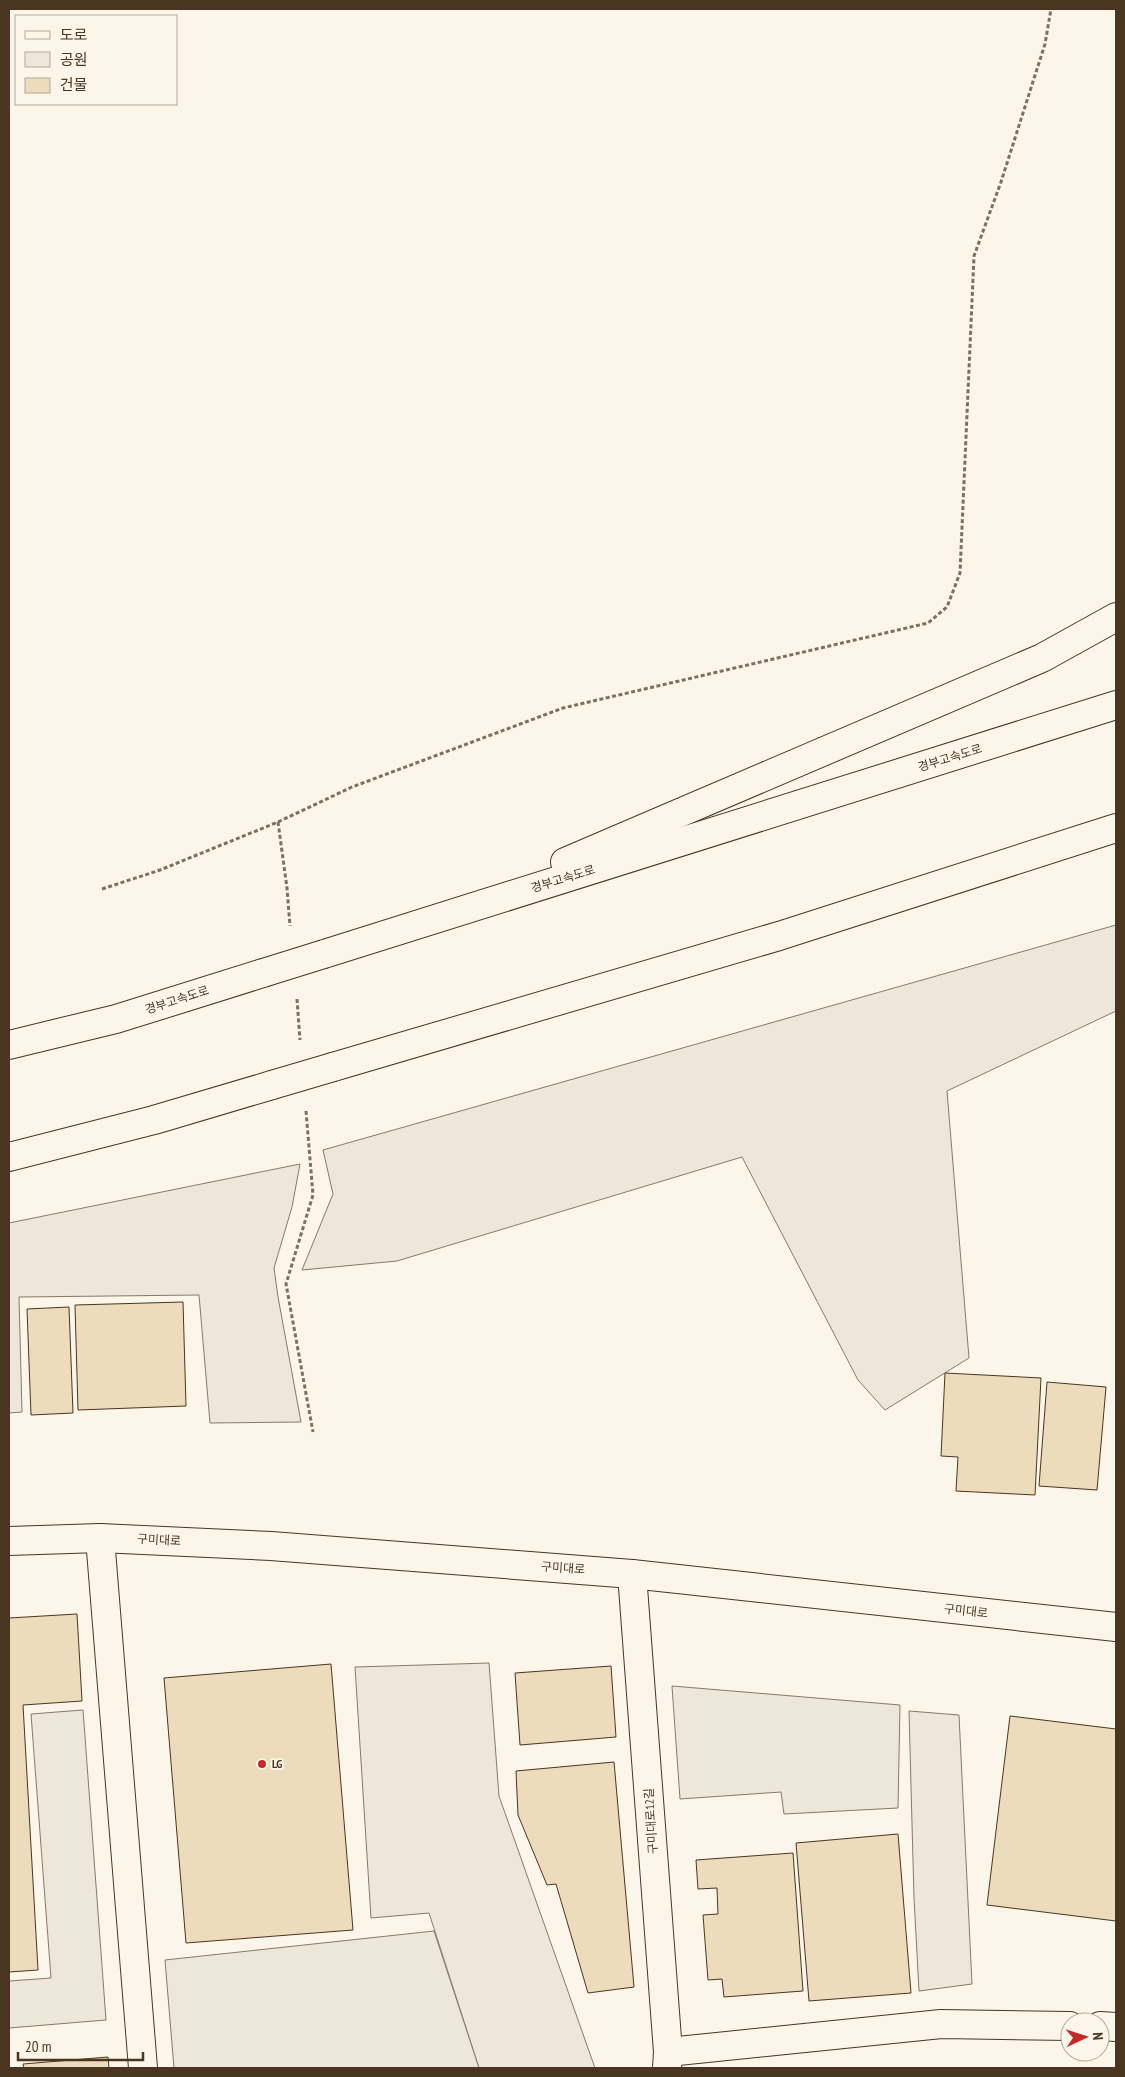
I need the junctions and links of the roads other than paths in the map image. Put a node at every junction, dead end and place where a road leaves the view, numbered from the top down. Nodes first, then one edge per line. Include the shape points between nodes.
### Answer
1 (1116, 617) edge
2 (1116, 705) edge
3 (1116, 828) edge
4 (421, 923) junction
5 (9, 1045) edge
6 (9, 1157) edge
7 (100, 1538) junction
8 (9, 1541) edge
9 (632, 1574) junction
10 (1116, 1627) edge
11 (1060, 2026) edge
12 (668, 2060) edge
13 (143, 2068) edge

1 - 4 main road via 1042,658
2 - 4 main road, 경부고속도로
3 - 6 main road, bridge via 779,936 154,1120
4 - 5 main road, 경부고속도로, bridge via 116,1019
7 - 8 main road, 구미대로
7 - 9 main road, 구미대로 via 271,1546
7 - 13 main road
9 - 10 main road, 구미대로
9 - 12 main road, 구미대로12길
11 - 12 main road via 941,2024

